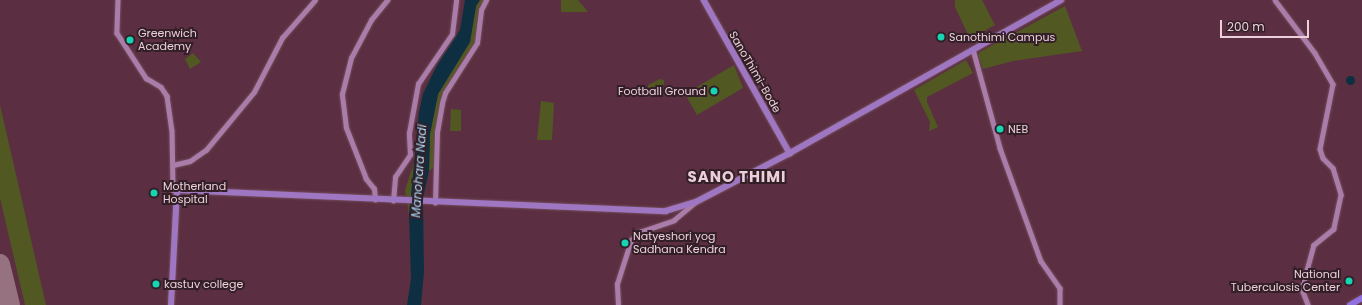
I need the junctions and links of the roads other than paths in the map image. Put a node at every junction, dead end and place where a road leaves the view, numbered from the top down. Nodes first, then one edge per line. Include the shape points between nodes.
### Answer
1 (118, 0) edge
2 (315, 0) edge
3 (387, 0) edge
4 (456, 0) edge
5 (486, 0) edge
6 (704, 0) edge
7 (1061, 0) edge
8 (1275, 0) edge
9 (973, 50) junction
10 (790, 153) junction
11 (173, 165) junction
12 (176, 190) junction
13 (375, 200) junction
14 (393, 201) junction
15 (696, 202) junction
16 (432, 203) junction
17 (1362, 298) edge
18 (171, 305) edge
19 (618, 305) edge
20 (1060, 305) edge
21 (1308, 305) edge
22 (1350, 305) edge

1 - 11 main road via 117,33 146,78 160,87 167,96 171,116
2 - 11 main road via 282,38 254,92 206,150 190,161
3 - 13 main road via 371,20 351,58 342,94 346,128 366,179 374,189
4 - 14 main road via 452,34 418,84 409,133 410,155 395,177
5 - 16 main road via 481,10 477,43 445,93 442,103 437,132
6 - 10 main road, SanoThimi-Bode
7 - 9 main road
8 - 21 main road via 1315,53 1333,84 1320,149 1323,158 1333,168 1341,195 1334,229 1314,246 1302,289
9 - 10 main road
9 - 20 main road via 1000,148 1041,261 1060,288
10 - 15 main road
11 - 12 main road via 173,190
12 - 13 main road
12 - 18 main road
13 - 14 main road
14 - 16 main road
15 - 16 main road via 660,212
15 - 19 main road via 674,220 640,232 631,240 618,284
17 - 22 highway

